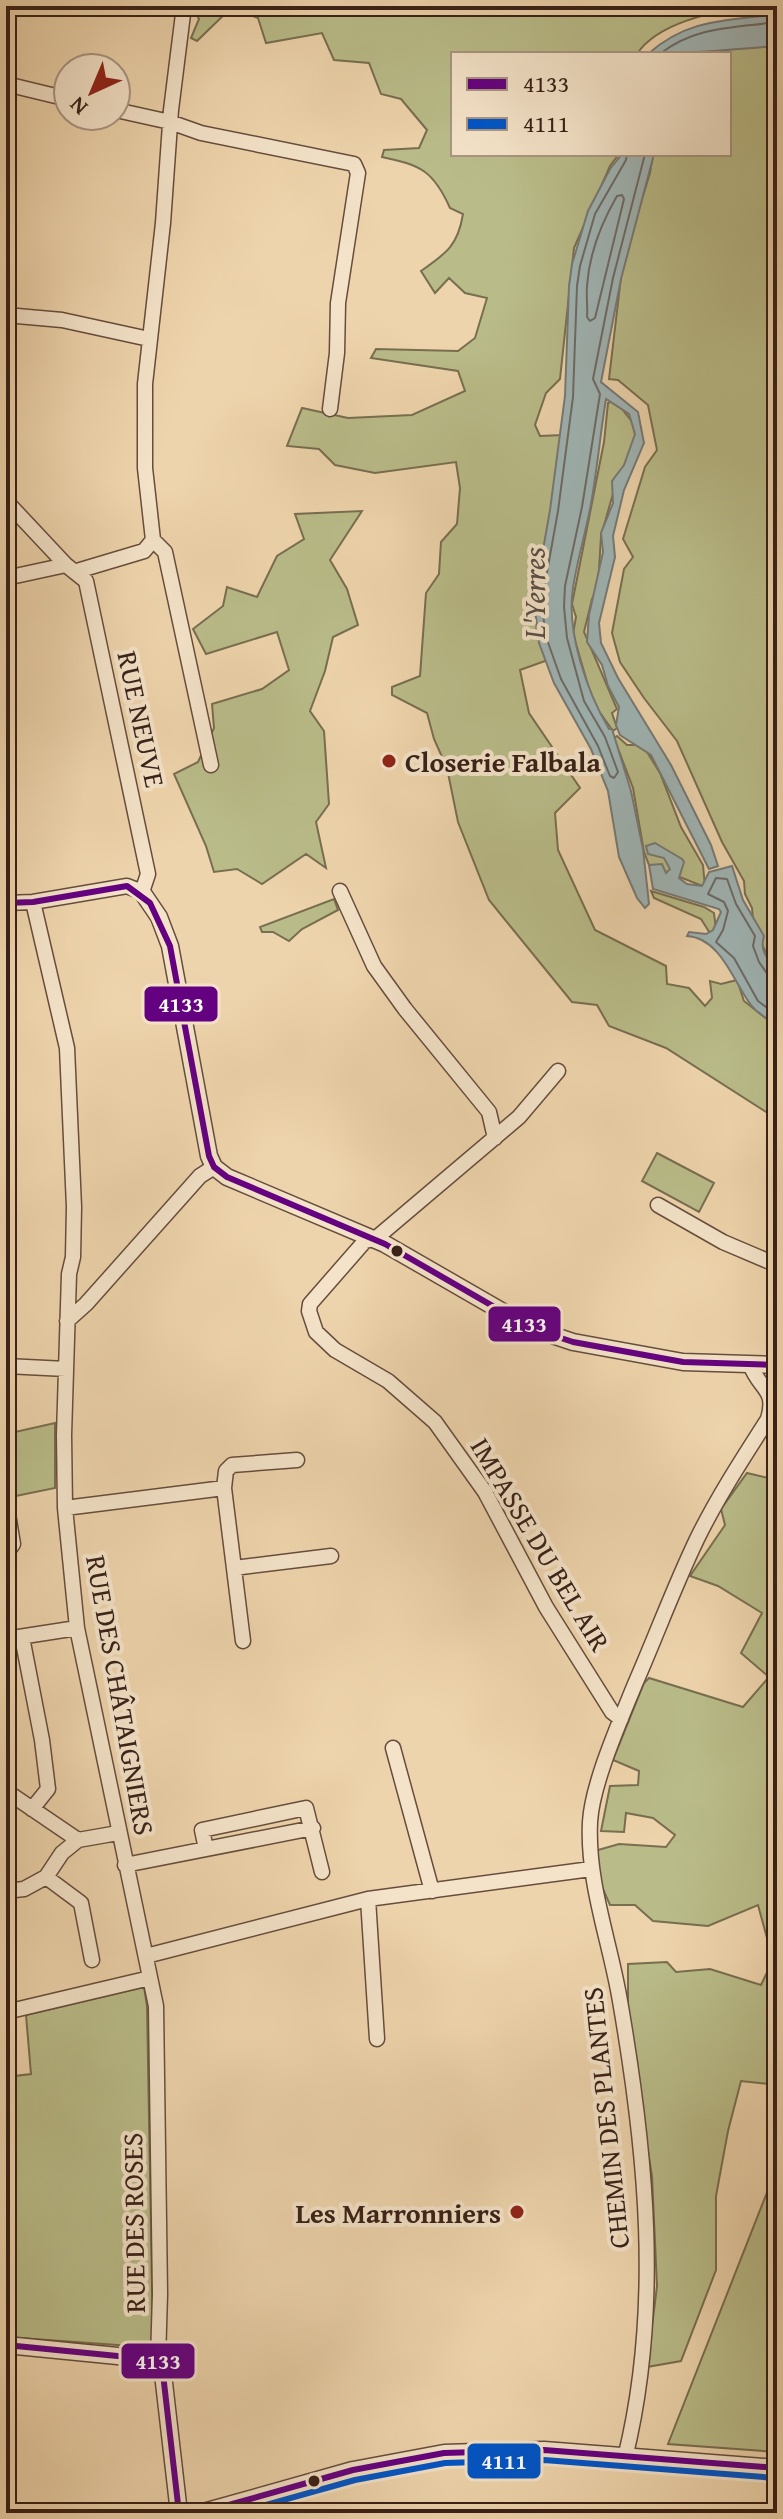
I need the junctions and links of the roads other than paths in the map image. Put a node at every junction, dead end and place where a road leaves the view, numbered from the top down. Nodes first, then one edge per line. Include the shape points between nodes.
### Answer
1 (184, 6) edge
2 (6, 84) edge
3 (52, 95) edge
4 (132, 114) edge
5 (170, 122) junction
6 (6, 315) edge
7 (149, 339) junction
8 (330, 409) dead end
9 (6, 501) edge
10 (153, 540) junction
11 (72, 568) junction
12 (6, 578) edge
13 (211, 765) dead end
14 (340, 891) dead end
15 (142, 892) junction
16 (33, 902) junction
17 (6, 903) edge
18 (558, 1071) dead end
19 (495, 1138) junction
20 (214, 1167) junction
21 (658, 1205) dead end
22 (375, 1239) junction
23 (777, 1265) edge
24 (67, 1321) junction
25 (750, 1364) junction
26 (777, 1365) edge
27 (6, 1366) edge
28 (66, 1369) junction
29 (297, 1460) dead end
30 (224, 1488) junction
31 (6, 1502) edge
32 (65, 1508) junction
33 (6, 1554) edge
34 (331, 1556) dead end
35 (234, 1568) junction
36 (77, 1628) junction
37 (22, 1637) junction
38 (6, 1639) edge
39 (243, 1641) dead end
40 (621, 1719) junction
41 (393, 1748) dead end
42 (6, 1791) edge
43 (32, 1809) junction
44 (313, 1828) junction
45 (118, 1833) junction
46 (78, 1840) junction
47 (206, 1849) junction
48 (125, 1865) junction
49 (591, 1869) junction
50 (322, 1872) dead end
51 (46, 1877) junction
52 (6, 1891) edge
53 (432, 1891) junction
54 (368, 1899) junction
55 (146, 1956) junction
56 (92, 1960) dead end
57 (150, 1978) junction
58 (6, 2012) edge
59 (377, 2039) dead end
60 (6, 2345) edge
61 (158, 2360) junction
62 (625, 2458) junction
63 (777, 2468) edge
64 (179, 2513) edge
65 (200, 2513) edge

1 - 5 street
2 - 3 street
4 - 5 street
5 - 7 street
5 - 8 street via 354,164 358,173 341,275
6 - 7 street via 62,320
7 - 10 street via 143,430
9 - 11 street
10 - 11 street via 144,551
10 - 13 street via 165,552
11 - 12 street
11 - 15 street, RUE NEUVE via 86,581 148,874
14 - 19 street via 374,966 489,1112
15 - 16 street via 127,886
15 - 20 street via 159,917 173,957
16 - 17 street
16 - 24 street, RUE DES CHÂTAIGNIERS via 67,1048 74,1207
18 - 19 street
19 - 22 street
20 - 22 street
20 - 24 street
21 - 23 street
22 - 25 street via 531,1328 573,1342 683,1362
22 - 40 street, IMPASSE DU BEL AIR via 365,1241 310,1304 316,1332 335,1350 388,1381 435,1422 485,1492 546,1607
24 - 28 street, RUE DES CHÂTAIGNIERS
25 - 26 street
25 - 40 street, CHEMIN DES PLANTES via 773,1403 768,1419 697,1539
27 - 28 street
28 - 32 street, RUE DES CHÂTAIGNIERS
29 - 30 street via 232,1465
30 - 32 street
30 - 35 street
31 - 33 street via 13,1544
32 - 36 street, RUE DES CHÂTAIGNIERS
34 - 35 street
35 - 39 street
36 - 37 street
36 - 45 street, RUE DES CHÂTAIGNIERS
37 - 38 street
37 - 43 street via 48,1789
40 - 49 street, CHEMIN DES PLANTES via 590,1819
41 - 53 street
42 - 43 street
43 - 46 street
44 - 47 street
44 - 47 street via 306,1808 202,1830
44 - 50 street
45 - 46 street
45 - 48 street, RUE DES CHÂTAIGNIERS
46 - 51 street
47 - 48 street
48 - 55 street, RUE DES CHÂTAIGNIERS
49 - 53 street
49 - 62 street, CHEMIN DES PLANTES via 620,2001 642,2169 648,2312 636,2415
51 - 52 street via 24,1889
51 - 56 street via 81,1903
53 - 54 street
54 - 55 street
54 - 59 street
55 - 57 street, RUE DES CHÂTAIGNIERS
57 - 58 street
57 - 61 street, RUE DES ROSES via 157,2021
60 - 61 street
61 - 64 street, RUE DES ROSES
62 - 63 street
62 - 65 street via 544,2450 444,2453 353,2470

